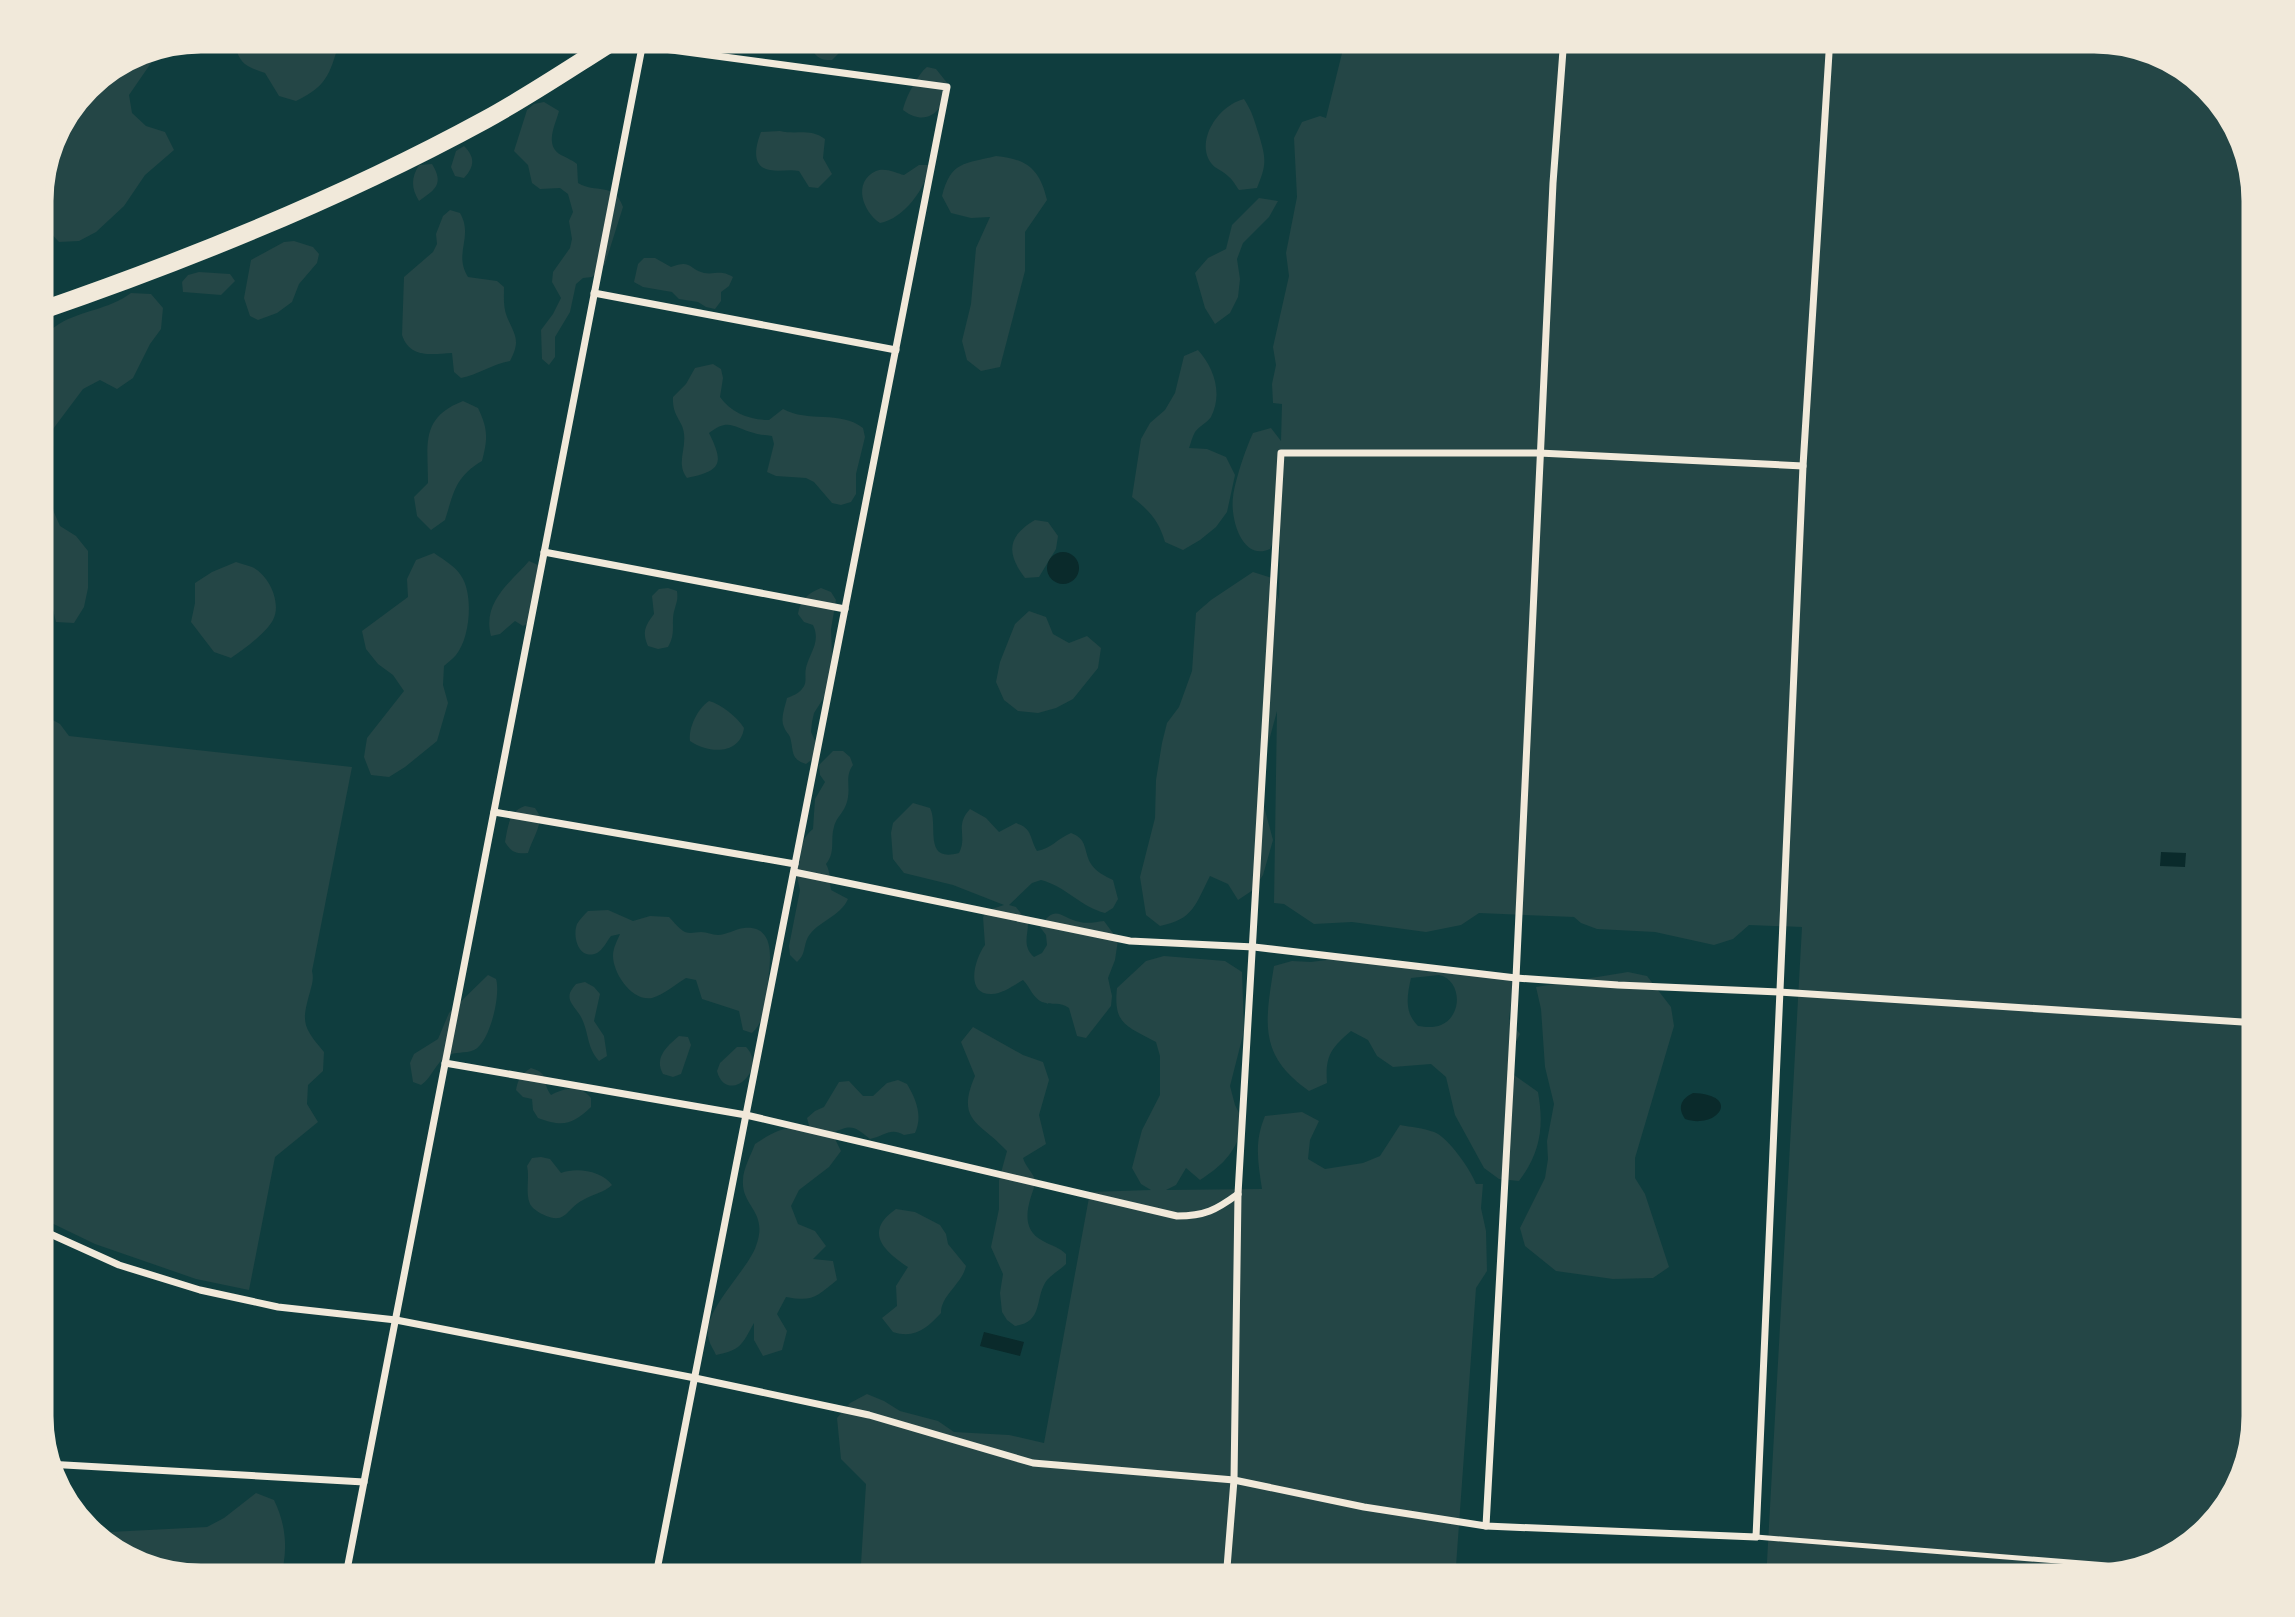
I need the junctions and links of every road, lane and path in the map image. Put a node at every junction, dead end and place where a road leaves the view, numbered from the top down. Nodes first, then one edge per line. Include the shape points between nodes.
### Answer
1 (601, 49) edge
2 (641, 49) edge
3 (664, 49) edge
4 (1563, 49) edge
5 (1829, 49) edge
6 (594, 293) junction
7 (49, 308) edge
8 (896, 350) junction
9 (1539, 453) junction
10 (1803, 466) junction
11 (544, 552) junction
12 (845, 609) junction
13 (494, 812) junction
14 (794, 868) junction
15 (1254, 947) junction
16 (1516, 978) junction
17 (1779, 992) junction
18 (2246, 1022) edge
19 (445, 1063) junction
20 (746, 1115) junction
21 (1238, 1194) junction
22 (49, 1233) edge
23 (396, 1320) junction
24 (695, 1378) junction
25 (57, 1465) edge
26 (1234, 1480) junction
27 (364, 1482) junction
28 (1486, 1526) junction
29 (1756, 1537) junction
30 (2119, 1566) edge
31 (349, 1568) edge
32 (657, 1568) edge
33 (1227, 1568) edge

1 - 7 main road via 486,120 382,173 154,272
2 - 6 street
3 - 8 street via 947,87
4 - 9 street
5 - 10 street
6 - 8 street
6 - 11 street
8 - 12 street
9 - 10 street
9 - 15 street via 1281,453
9 - 16 street
10 - 17 street
11 - 12 street
11 - 13 street
12 - 14 street
13 - 14 street
13 - 19 street
14 - 15 street via 1130,941
14 - 20 street
15 - 16 street
15 - 21 street
16 - 17 street
16 - 28 street
17 - 18 street
17 - 29 street
19 - 20 street
19 - 23 street
20 - 21 street via 1177,1216 1200,1216
20 - 24 street
21 - 26 street
22 - 23 street via 119,1265 200,1290 278,1307
23 - 24 street
23 - 27 street
24 - 26 street via 869,1415 1033,1463
24 - 32 street
25 - 27 street
26 - 28 street
26 - 33 street
27 - 31 street
28 - 29 street
29 - 30 lane

